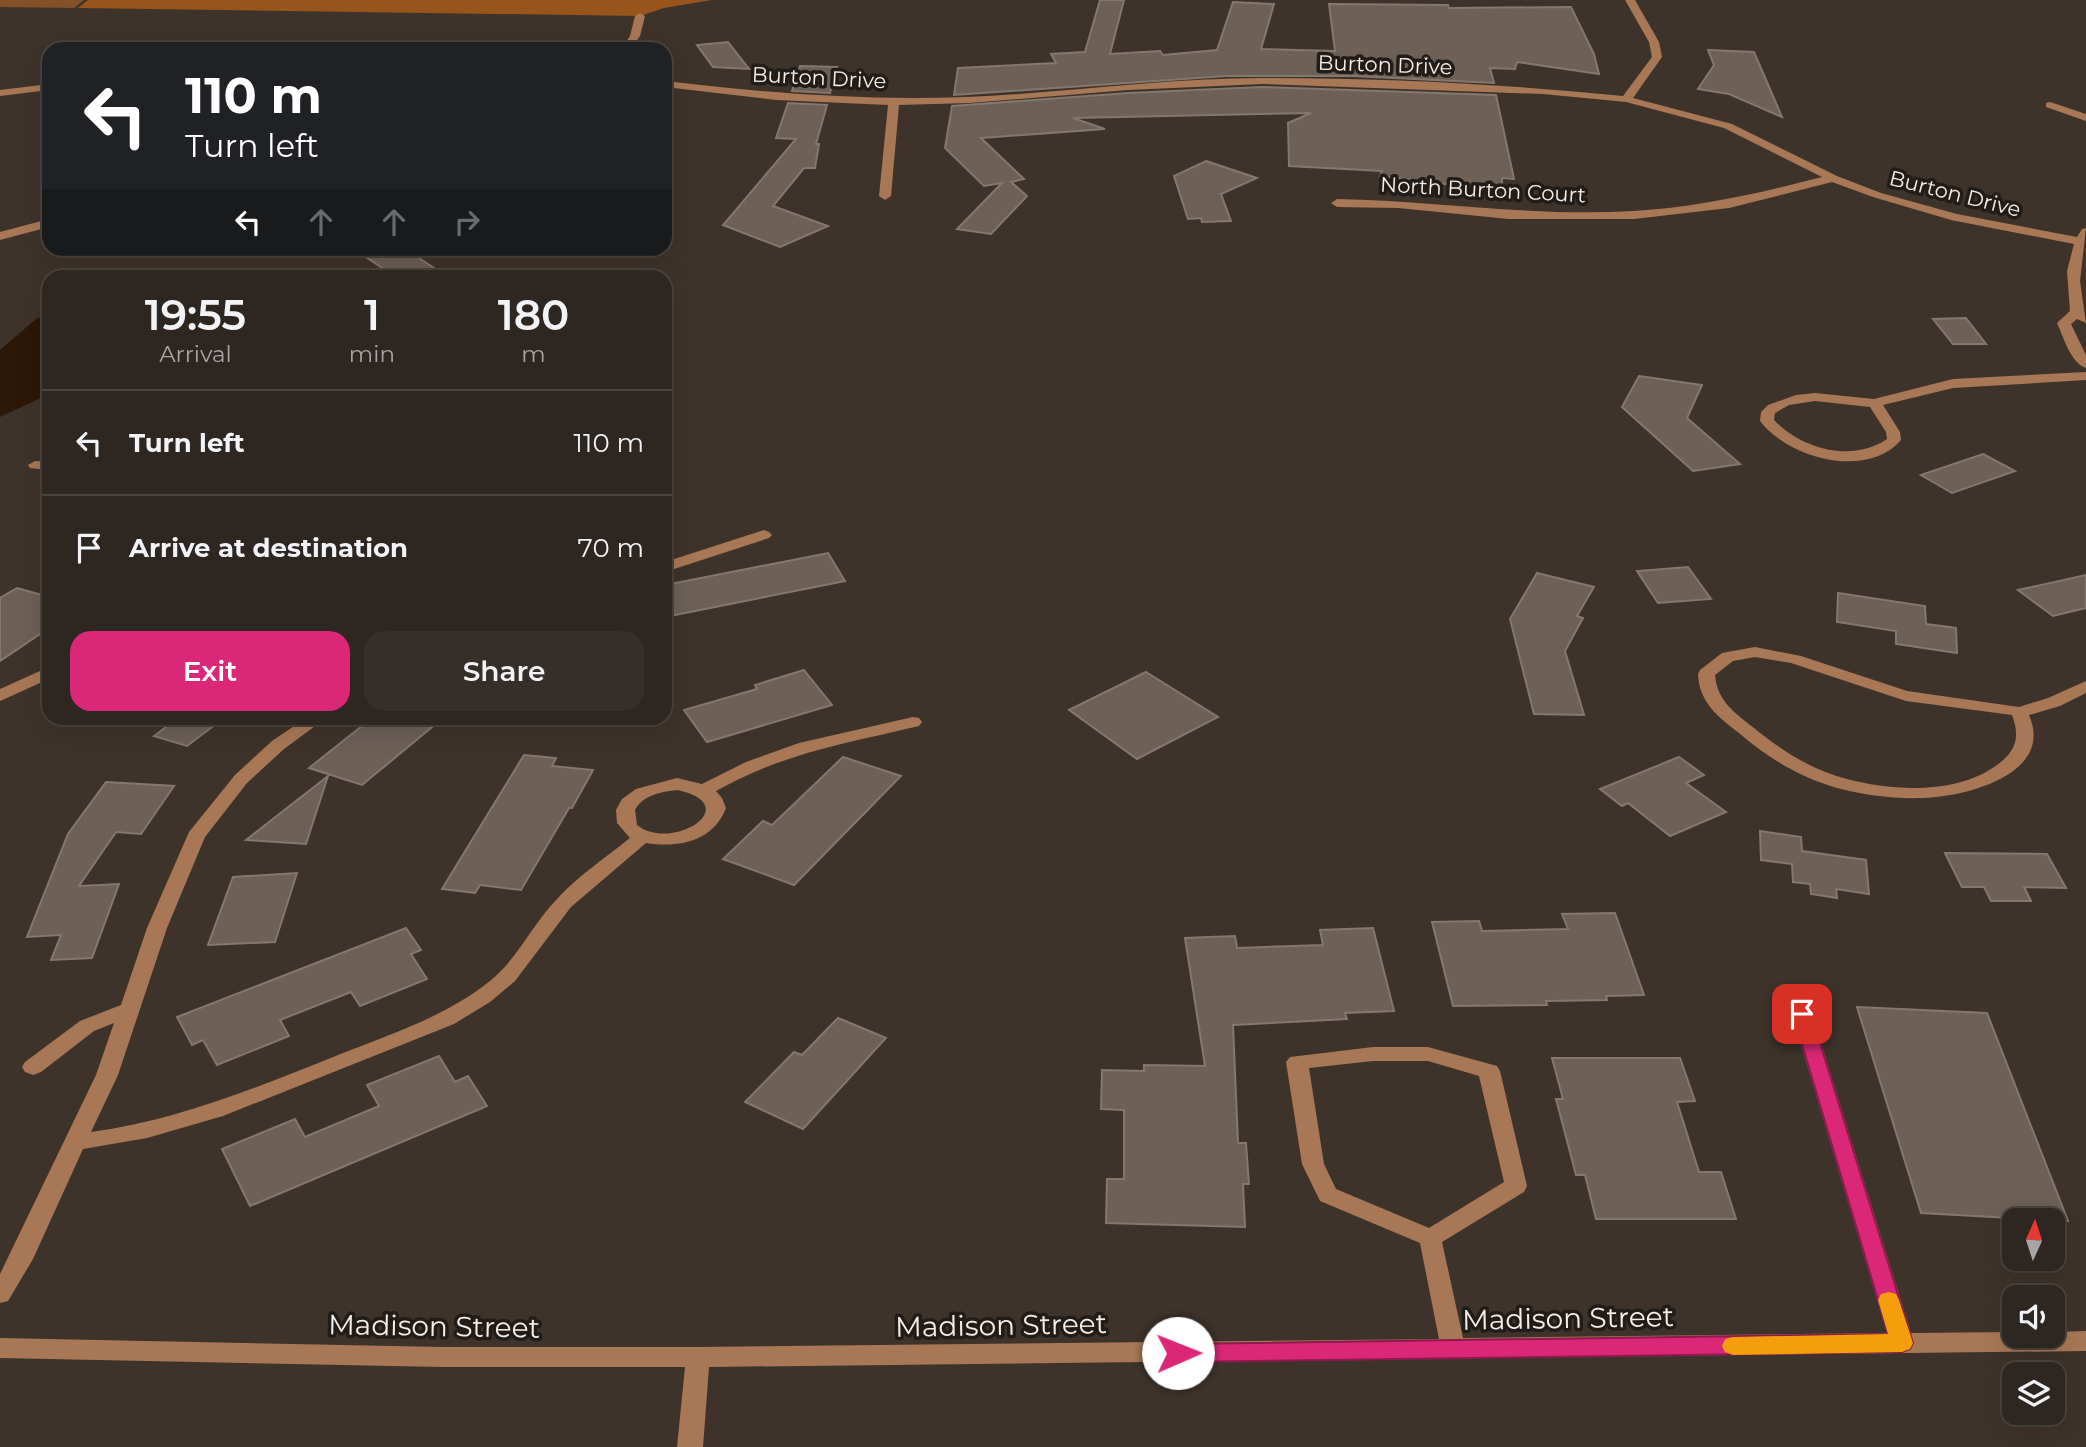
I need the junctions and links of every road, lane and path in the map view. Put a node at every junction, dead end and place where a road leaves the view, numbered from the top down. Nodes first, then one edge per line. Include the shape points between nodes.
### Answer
1 (1630, 0) edge
2 (640, 16) dead end
3 (631, 42) edge
4 (672, 85) edge
5 (42, 89) edge
6 (0, 93) edge
7 (1626, 99) junction
8 (894, 102) junction
9 (2050, 105) dead end
10 (2086, 117) edge
11 (1833, 178) junction
12 (885, 196) dead end
13 (1336, 203) dead end
14 (42, 225) edge
15 (0, 236) edge
16 (2083, 236) edge
17 (2082, 315) edge
18 (2086, 364) edge
19 (2086, 376) edge
20 (1875, 403) junction
21 (764, 535) dead end
22 (672, 565) edge
23 (42, 675) edge
24 (2086, 686) edge
25 (0, 696) edge
26 (2019, 712) junction
27 (913, 722) dead end
28 (307, 725) edge
29 (704, 790) junction
30 (642, 837) junction
31 (130, 1009) junction
32 (1802, 1014) dead end
33 (33, 1067) dead end
34 (76, 1142) junction
35 (1430, 1238) junction
36 (0, 1294) edge
37 (2086, 1341) edge
38 (1902, 1343) junction
39 (0, 1348) edge
40 (1453, 1349) junction
41 (698, 1357) junction
42 (690, 1447) edge

1 - 7 street via 1657,57
2 - 3 street
4 - 8 street, Burton Drive via 776,97
5 - 6 street
7 - 8 street, Burton Drive via 1517,90 1262,81
7 - 11 street, Burton Drive via 1728,126
8 - 12 street
9 - 10 street
11 - 13 street, North Burton Court via 1729,204 1634,215 1509,215
11 - 16 street, Burton Drive via 1915,207
14 - 15 street
16 - 17 street via 2073,266
17 - 18 street via 2064,323
19 - 20 street via 1954,381 1919,387
20 - 20 street via 1789,399 1776,404 1767,421 1785,439 1816,452 1879,451 1894,440
21 - 22 street
23 - 25 street
24 - 26 street
26 - 26 street via 1906,696 1782,654 1736,654 1717,660 1706,674 1706,687 1716,705 1796,765 1821,777 1888,791 1961,788 2000,774 2022,753 2027,738
27 - 29 street via 814,744 726,777
28 - 31 street via 241,779 196,836
29 - 30 street via 717,805 716,814 701,832 672,840
29 - 30 street via 662,785 636,796 628,804 626,823
30 - 34 street via 555,913 536,943 499,984 428,1028 177,1125
31 - 33 street via 87,1026
31 - 34 street via 107,1075
32 - 38 street
34 - 36 street
35 - 35 street via 1328,1195 1312,1164 1297,1062 1428,1054 1489,1071 1516,1186
35 - 40 street
37 - 38 street, Madison Street
38 - 40 street, Madison Street
39 - 41 street, Madison Street
40 - 41 street, Madison Street
41 - 42 street

